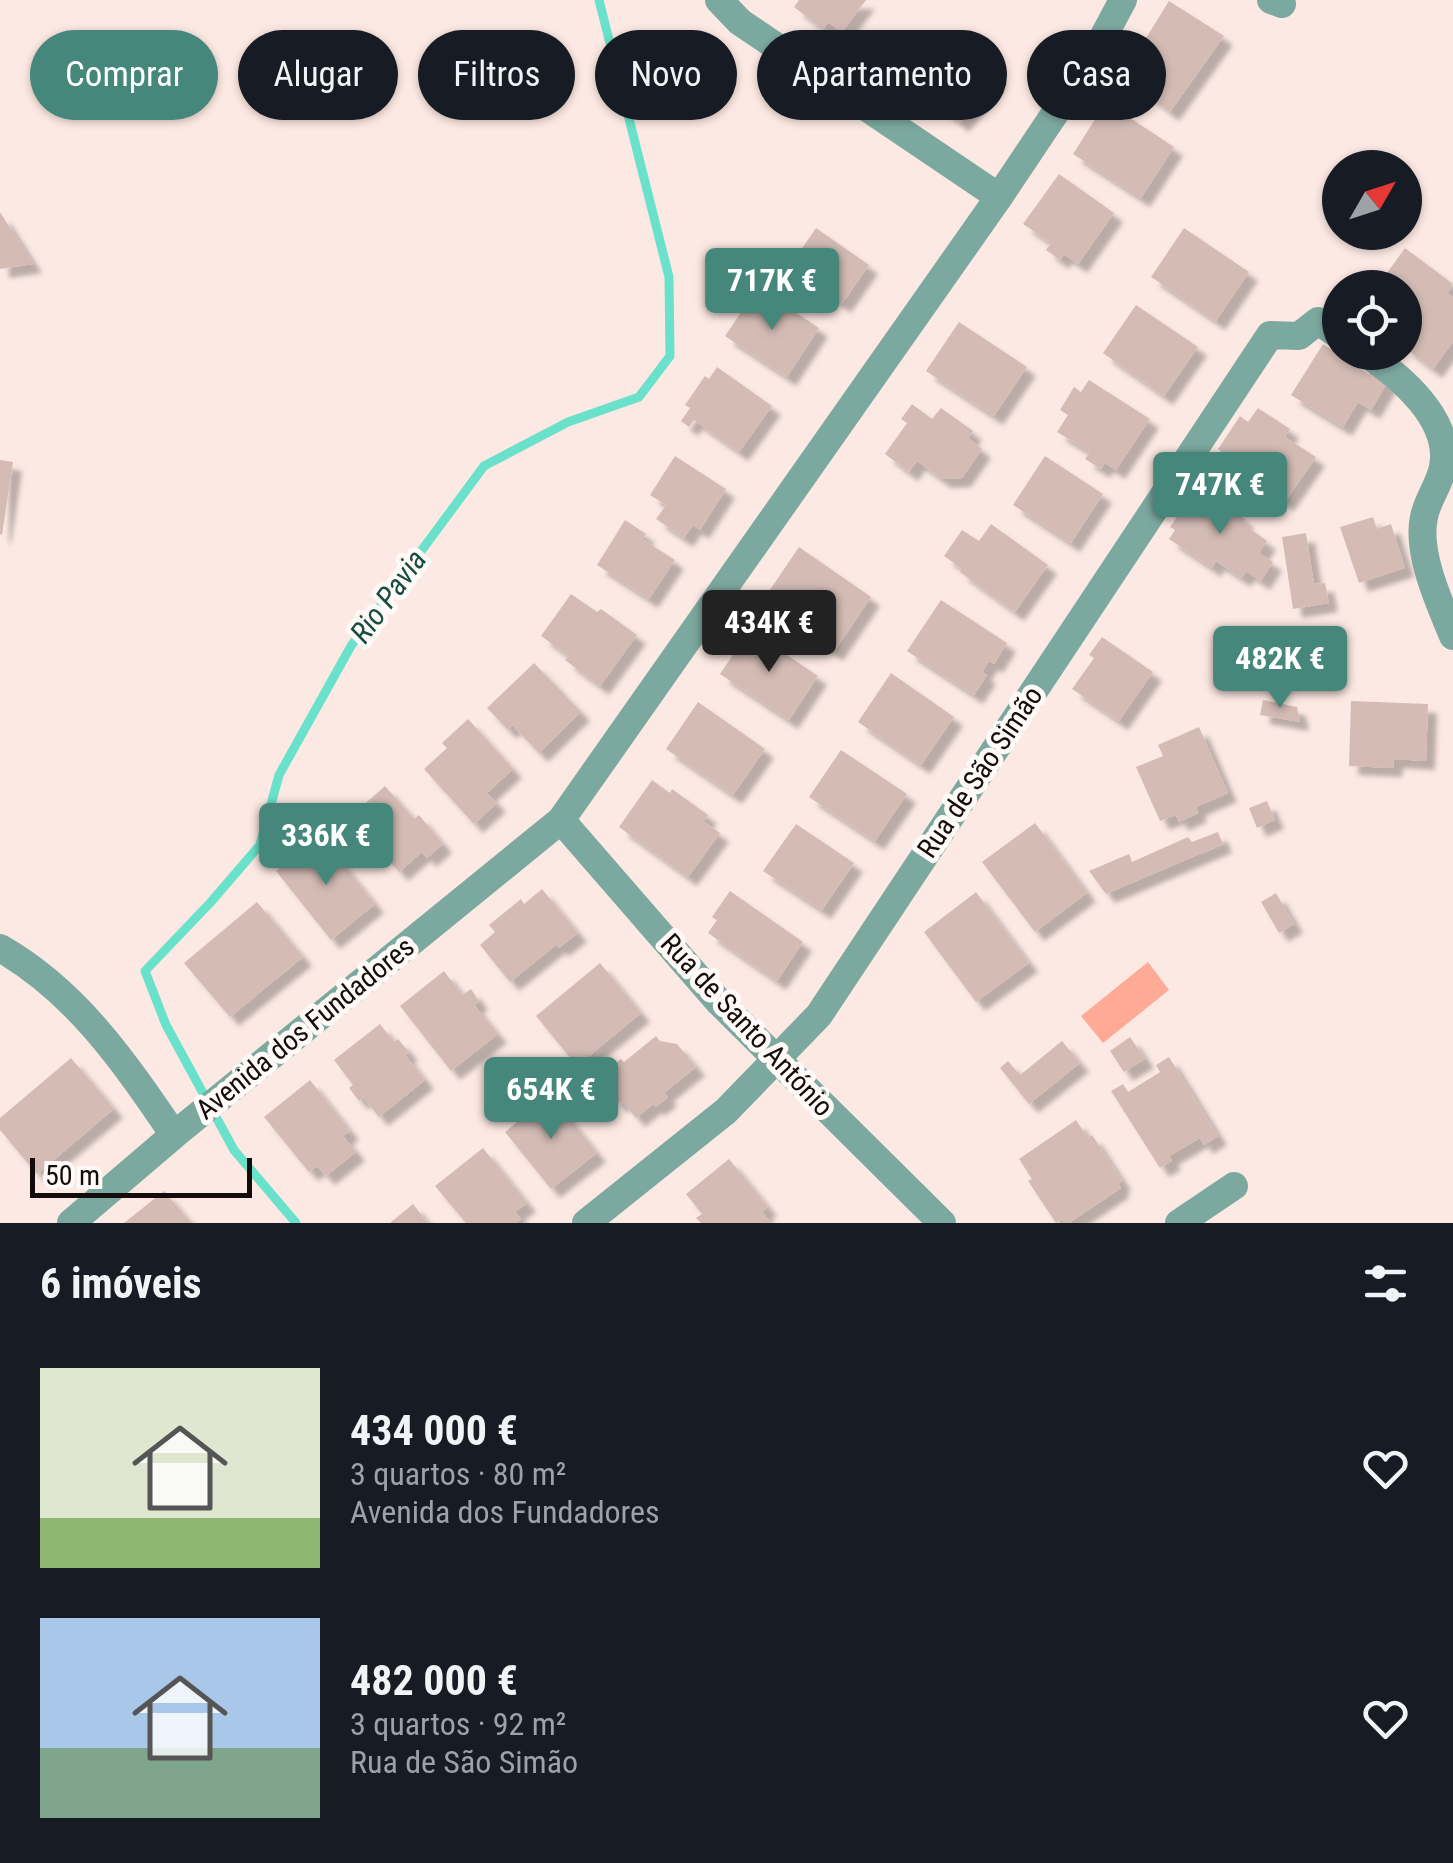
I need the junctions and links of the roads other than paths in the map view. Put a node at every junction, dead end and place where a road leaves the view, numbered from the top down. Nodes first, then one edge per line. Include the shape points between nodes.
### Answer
1 (719, 0) edge
2 (1123, 0) edge
3 (999, 198) junction
4 (1322, 325) edge
5 (1386, 370) edge
6 (1453, 636) edge
7 (561, 820) junction
8 (0, 948) edge
9 (776, 1060) junction
10 (184, 1127) junction
11 (1234, 1186) dead end
12 (71, 1223) edge
13 (586, 1223) edge
14 (942, 1223) edge
15 (1179, 1223) edge

1 - 3 street via 740,22
2 - 3 street, Avenida dos Fundadores
3 - 7 street, Avenida dos Fundadores
4 - 9 street, Rua de São Simão via 1299,336 1270,336 820,1015
5 - 6 street via 1419,398 1443,441 1444,467 1423,518 1424,547
7 - 9 street, Rua de Santo António
7 - 10 street, Avenida dos Fundadores
8 - 10 street via 84,1013
9 - 13 street, Rua de São Simão via 726,1111
9 - 14 street, Rua de Santo António
10 - 12 street, Avenida dos Fundadores
11 - 15 street

